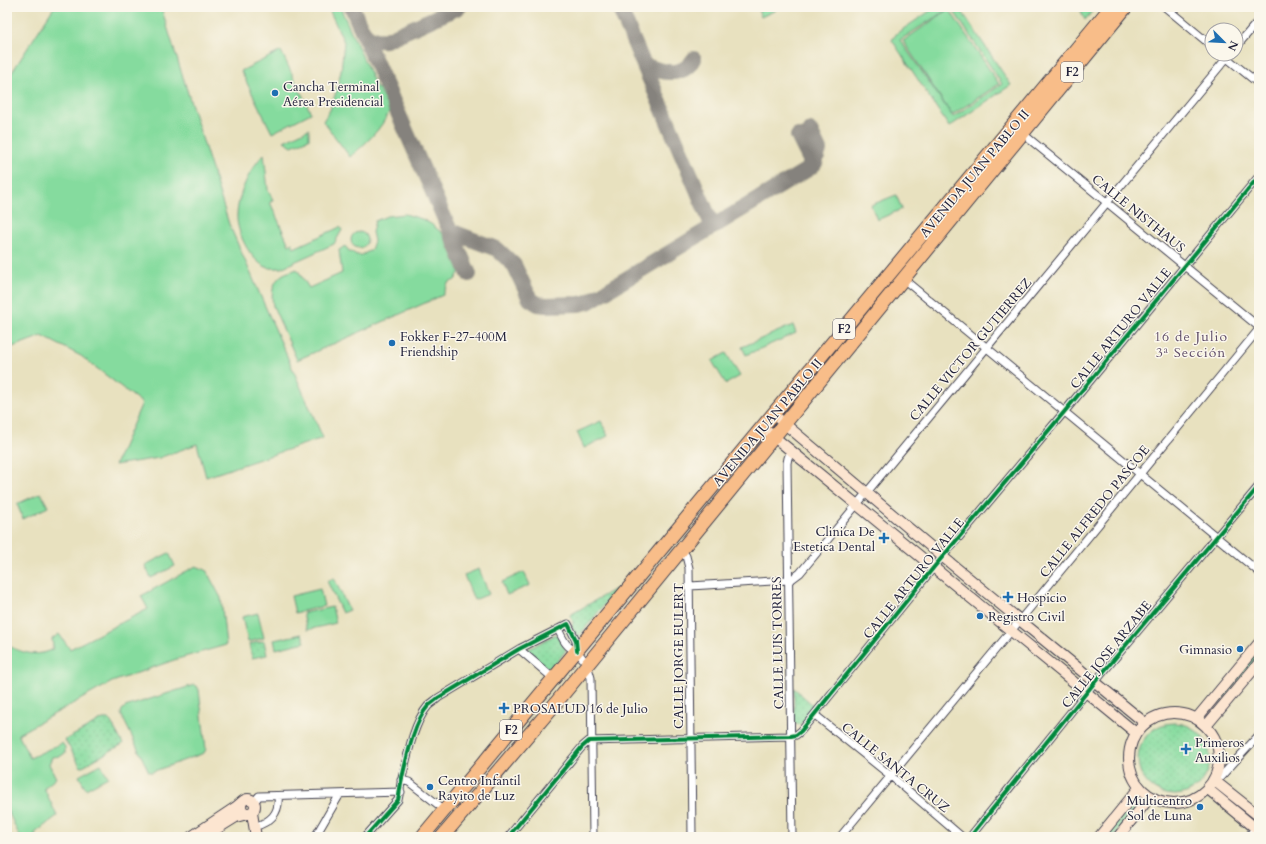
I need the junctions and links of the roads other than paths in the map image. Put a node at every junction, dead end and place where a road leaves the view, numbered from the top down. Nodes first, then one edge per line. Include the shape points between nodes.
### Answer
1 (1111, 7) edge
2 (1126, 7) edge
3 (1165, 7) edge
4 (1259, 20) edge
5 (1244, 38) edge
6 (1204, 39) edge
7 (1221, 62) edge
8 (1235, 62) edge
9 (1259, 84) edge
10 (1022, 132) junction
11 (1259, 176) edge
12 (1107, 202) junction
13 (1184, 266) junction
14 (902, 278) junction
15 (1259, 328) edge
16 (988, 348) junction
17 (1065, 411) junction
18 (773, 414) junction
19 (784, 424) junction
20 (762, 427) junction
21 (774, 436) junction
22 (791, 450) junction
23 (1140, 473) junction
24 (1259, 486) edge
25 (867, 493) junction
26 (857, 505) junction
27 (1216, 537) junction
28 (681, 549) junction
29 (943, 557) junction
30 (934, 567) junction
31 (1259, 572) edge
32 (788, 580) junction
33 (690, 586) junction
34 (1020, 620) junction
35 (558, 629) junction
36 (1011, 631) junction
37 (1259, 643) edge
38 (519, 649) junction
39 (577, 650) junction
40 (1259, 663) edge
41 (587, 664) junction
42 (554, 679) junction
43 (1095, 682) junction
44 (1087, 693) junction
45 (815, 715) junction
46 (1197, 718) junction
47 (1145, 723) junction
48 (1206, 726) junction
49 (1136, 733) junction
50 (1259, 735) edge
51 (791, 736) junction
52 (690, 738) junction
53 (592, 740) junction
54 (891, 776) junction
55 (401, 780) junction
56 (1215, 781) junction
57 (1139, 788) junction
58 (1208, 789) junction
59 (400, 792) junction
60 (340, 794) junction
61 (278, 796) junction
62 (1150, 797) junction
63 (243, 801) junction
64 (254, 802) junction
65 (445, 810) junction
66 (249, 813) junction
67 (1259, 816) edge
68 (1258, 828) edge
69 (255, 832) edge
70 (191, 837) edge
71 (204, 837) edge
72 (315, 837) edge
73 (365, 837) edge
74 (422, 837) edge
75 (442, 837) edge
76 (508, 837) edge
77 (593, 837) edge
78 (692, 837) edge
79 (792, 837) edge
80 (840, 837) edge
81 (962, 837) edge
82 (970, 837) edge
83 (1099, 837) edge
84 (1118, 837) edge
85 (1248, 837) edge

1 - 18 highway, AVENIDA JUAN PABLO II / F2
2 - 10 highway, AVENIDA JUAN PABLO II / F2
3 - 6 street
4 - 5 street
7 - 12 street, CALLE VICTOR GUTIERREZ
8 - 9 street
10 - 12 street, CALLE NISTHAUS
10 - 14 highway, AVENIDA JUAN PABLO II / F2
11 - 13 street, CALLE ARTURO VALLE
12 - 13 street, CALLE NISTHAUS
12 - 16 street, CALLE VICTOR GUTIERREZ
13 - 15 street, CALLE NISTHAUS
13 - 17 street, CALLE ARTURO VALLE
14 - 16 street
14 - 19 highway, AVENIDA JUAN PABLO II / F2
15 - 23 street, CALLE ALFREDO PASCOE
16 - 17 street
16 - 25 street, CALLE VICTOR GUTIERREZ
17 - 23 street
17 - 29 street, CALLE ARTURO VALLE
18 - 19 main road
18 - 20 highway, AVENIDA JUAN PABLO II / F2
19 - 21 highway, AVENIDA JUAN PABLO II / F2
19 - 25 main road
20 - 21 main road
20 - 39 highway, AVENIDA JUAN PABLO II / F2
21 - 22 main road
21 - 28 highway, AVENIDA JUAN PABLO II / F2
22 - 26 main road
22 - 32 street, CALLE LUIS TORRES via 787,463
23 - 27 street
23 - 34 street, CALLE ALFREDO PASCOE
24 - 27 street, CALLE JOSE ARZABE
25 - 26 street, CALLE VICTOR GUTIERREZ
25 - 29 main road
26 - 30 main road
26 - 32 street, CALLE VICTOR GUTIERREZ via 806,567
27 - 31 street
27 - 43 street, CALLE JOSE ARZABE
28 - 33 street, CALLE JORGE EULERT via 688,561
28 - 41 highway, AVENIDA JUAN PABLO II / F2
29 - 30 street, CALLE ARTURO VALLE
29 - 34 main road
30 - 36 main road
30 - 45 street, CALLE ARTURO VALLE
32 - 33 street
32 - 51 street, CALLE LUIS TORRES
33 - 52 street, CALLE JORGE EULERT
34 - 36 street, CALLE ALFREDO PASCOE
34 - 43 main road
35 - 38 street
35 - 39 street via 566,645
35 - 39 street via 568,624 576,640
36 - 44 main road
36 - 54 street, CALLE ALFREDO PASCOE
37 - 46 main road
38 - 42 street
38 - 55 street via 428,706 415,729
39 - 41 street
39 - 42 highway, AVENIDA JUAN PABLO II / F2
40 - 48 main road
41 - 53 street via 591,678
41 - 75 highway, AVENIDA JUAN PABLO II / F2
42 - 65 highway, AVENIDA JUAN PABLO II / F2
43 - 44 street, CALLE JOSE ARZABE
43 - 47 main road
44 - 49 main road
44 - 82 street, CALLE JOSE ARZABE
45 - 51 street, CALLE ARTURO VALLE via 801,731
45 - 54 street, CALLE SANTA CRUZ
46 - 47 main road via 1182,713 1167,713
46 - 48 main road
47 - 49 main road
48 - 56 main road via 1215,738 1220,759
49 - 57 main road via 1131,743 1129,765
50 - 56 street
51 - 52 street
51 - 79 street, CALLE LUIS TORRES
52 - 53 street
52 - 78 street, CALLE JORGE EULERT
53 - 76 street via 582,747
53 - 77 street
54 - 80 street, CALLE ALFREDO PASCOE
54 - 81 street, CALLE SANTA CRUZ
55 - 59 street
55 - 65 street via 409,782
56 - 58 main road
56 - 67 main road
57 - 62 main road
57 - 83 main road
58 - 62 main road via 1183,803 1161,802
58 - 68 main road
59 - 60 street
59 - 73 street via 398,800
60 - 61 street
60 - 72 street
61 - 64 street via 259,796
61 - 69 street via 274,815
62 - 84 main road
63 - 64 main road via 250,799
63 - 66 main road via 240,808 243,812
63 - 70 main road
64 - 66 main road via 255,809
65 - 74 highway, AVENIDA JUAN PABLO II / F2
66 - 69 main road
66 - 71 main road via 236,817
68 - 85 street

